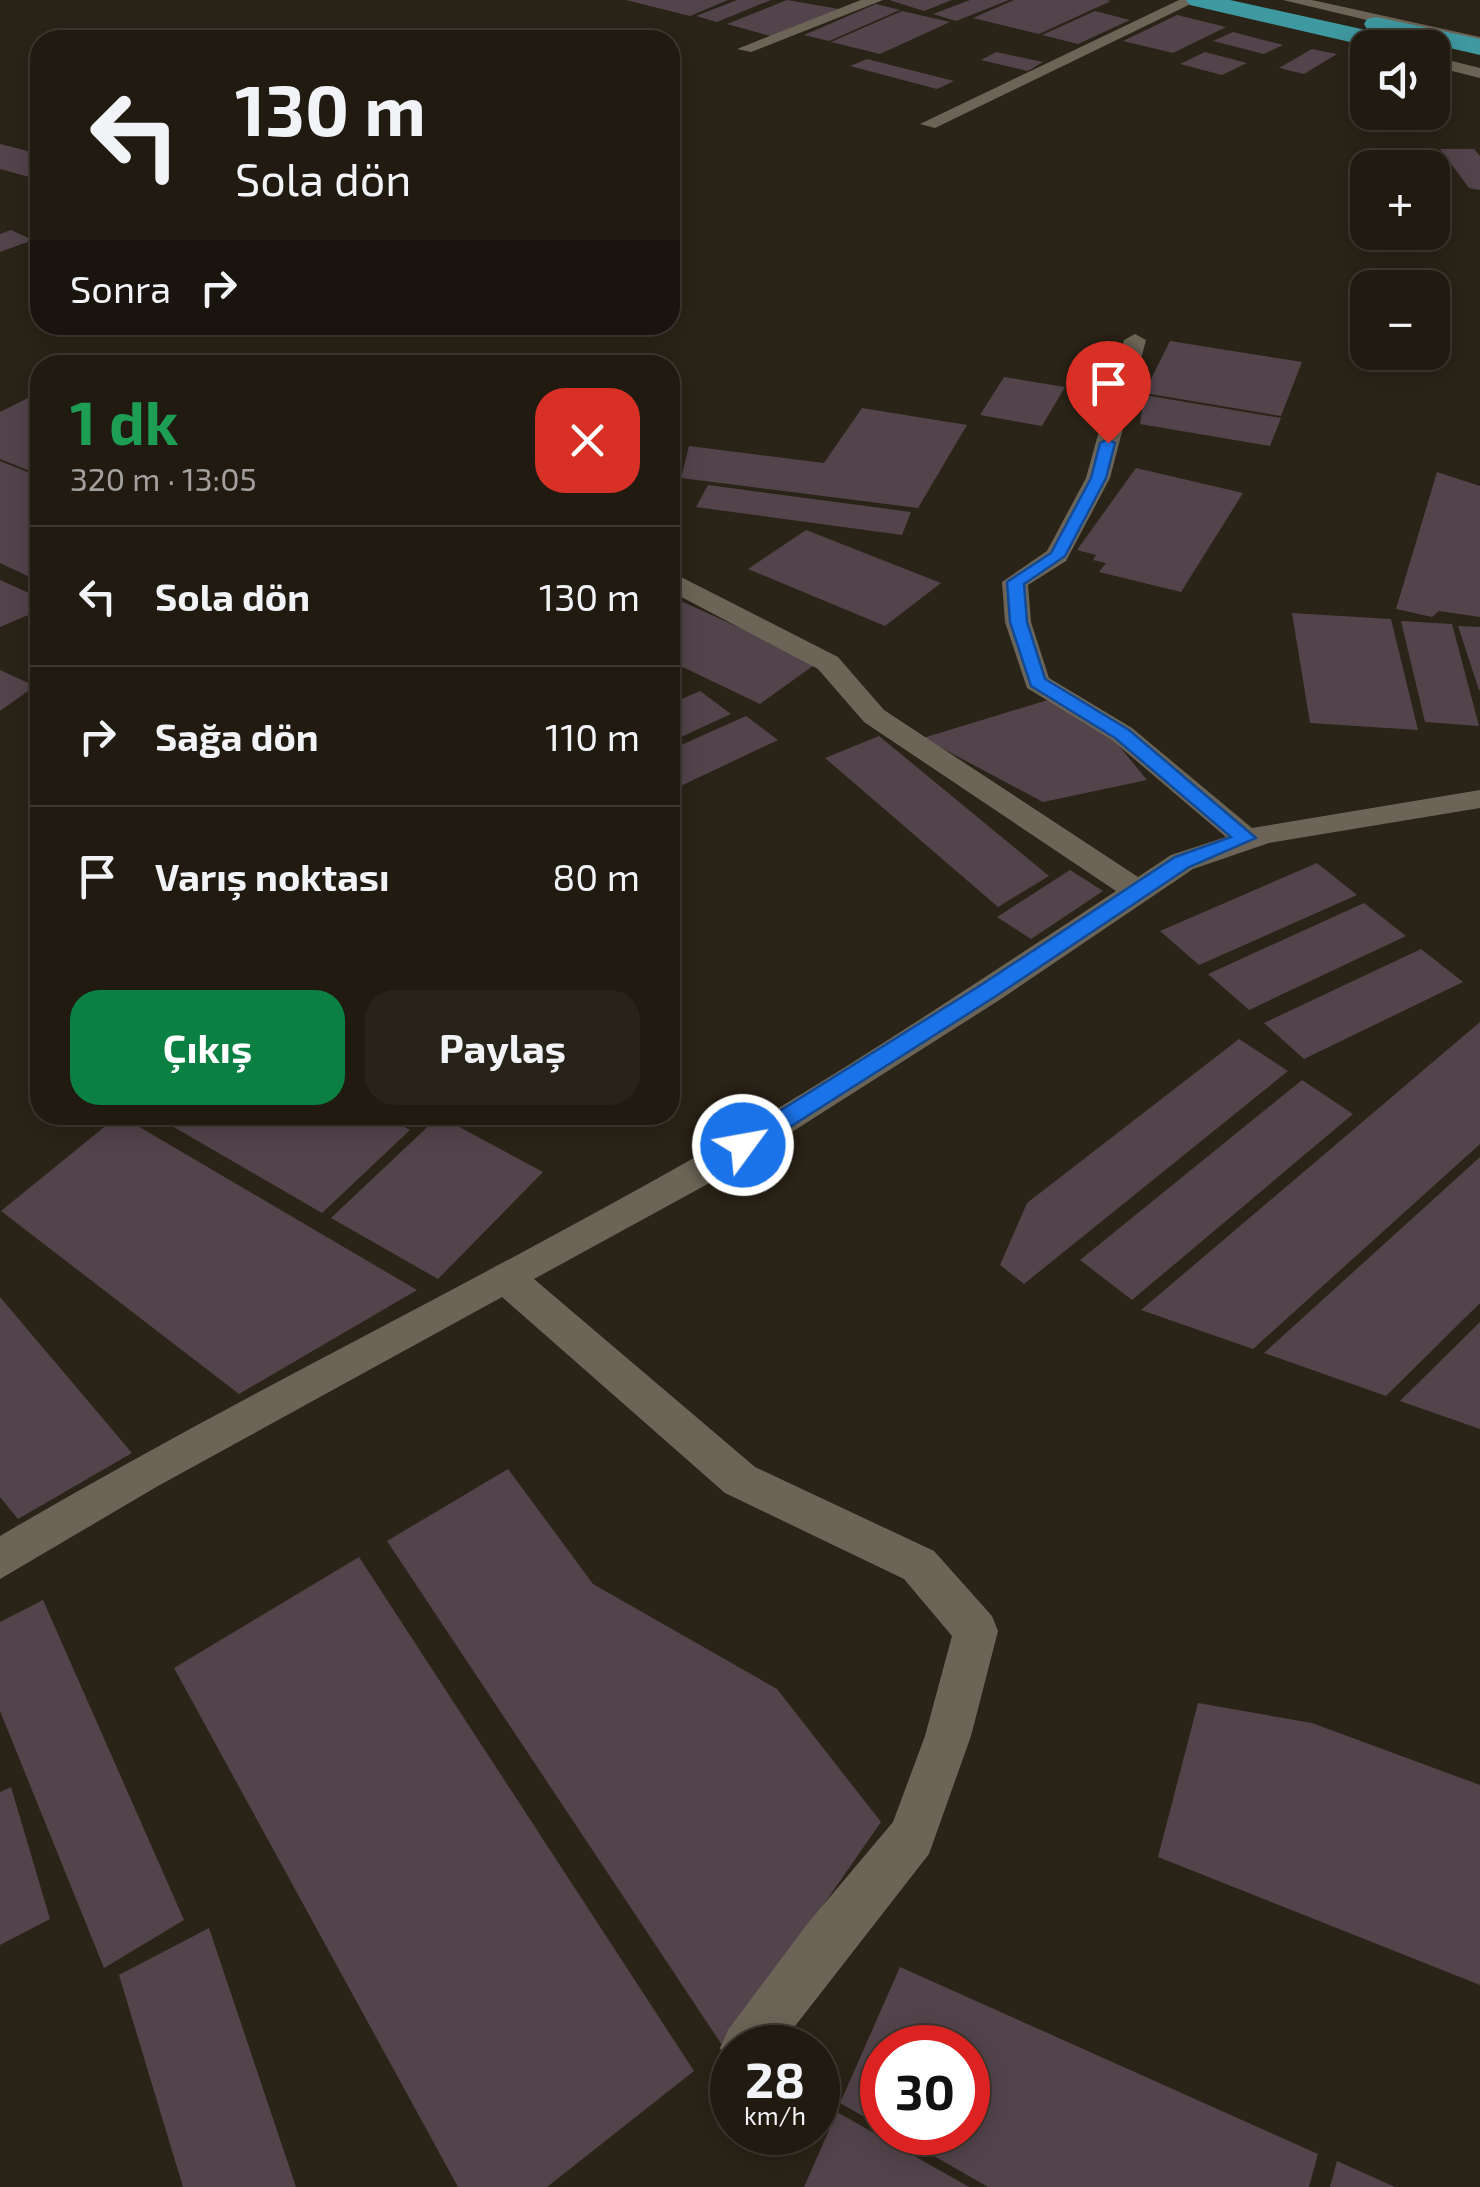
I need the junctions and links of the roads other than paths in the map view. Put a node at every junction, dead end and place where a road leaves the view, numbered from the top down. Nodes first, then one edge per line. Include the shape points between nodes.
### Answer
1 (874, 0) edge
2 (1267, 0) edge
3 (1290, 0) edge
4 (1187, 1) edge
5 (1350, 35) edge
6 (1350, 42) edge
7 (1480, 45) edge
8 (746, 49) dead end
9 (1450, 59) edge
10 (1474, 68) edge
11 (1480, 94) edge
12 (929, 124) dead end
13 (1135, 340) dead end
14 (680, 586) edge
15 (1480, 799) edge
16 (1246, 838) junction
17 (1138, 891) junction
18 (504, 1277) junction
19 (0, 1559) edge
20 (763, 2025) edge

1 - 8 street
2 - 7 highway
3 - 7 street
4 - 5 highway
4 - 6 street
4 - 12 street
9 - 10 highway
10 - 11 street
13 - 16 street via 1098,478 1057,556 1015,582 1018,622 1037,682 1122,734
14 - 17 street via 812,652 874,716
15 - 16 street
16 - 17 street via 1182,862
17 - 18 street via 712,1164
18 - 19 street via 143,1473
18 - 20 street via 740,1480 918,1564 976,1631 912,1837

